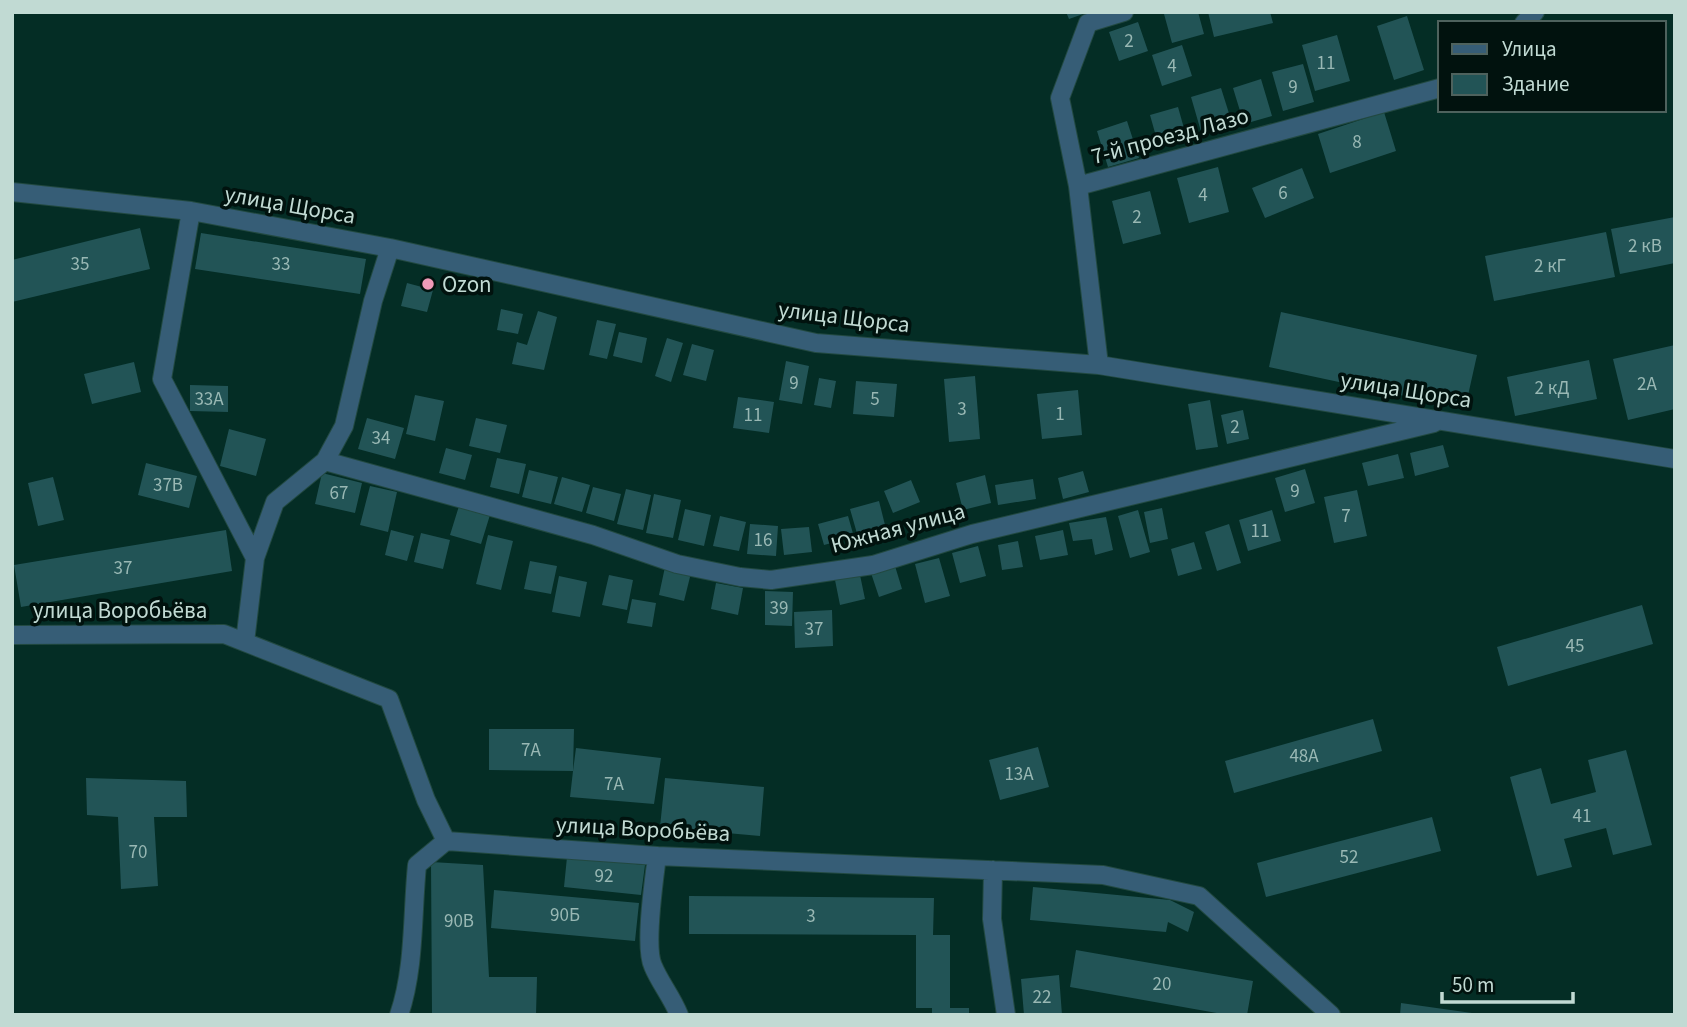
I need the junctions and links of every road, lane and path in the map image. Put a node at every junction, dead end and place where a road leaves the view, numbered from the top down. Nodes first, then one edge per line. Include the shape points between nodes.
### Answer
1 (1124, 12) edge
2 (1438, 89) edge
3 (1078, 186) junction
4 (12, 192) edge
5 (191, 211) junction
6 (390, 248) junction
7 (1099, 365) junction
8 (1446, 421) junction
9 (1675, 459) edge
10 (325, 461) junction
11 (255, 558) junction
12 (12, 635) edge
13 (245, 642) junction
14 (446, 841) junction
15 (657, 856) junction
16 (993, 870) junction
17 (399, 1015) edge
18 (679, 1015) edge
19 (1006, 1015) edge
20 (1331, 1015) edge

1 - 3 street, 7-й проезд Лазо via 1088,23 1060,98
2 - 3 street, 7-й проезд Лазо
3 - 7 street
4 - 5 street, улица Щорса
5 - 6 street, улица Щорса
5 - 11 street via 162,379
6 - 7 street, улица Щорса via 816,343
6 - 10 street via 344,426
7 - 8 street, улица Щорса
8 - 9 street, улица Щорса
8 - 10 street, Южная улица via 984,531 873,565 771,580 677,564 593,535
10 - 11 street via 275,502
11 - 13 street
12 - 13 street, улица Воробьёва via 224,634
13 - 14 street, улица Воробьёва via 389,699
14 - 15 street, улица Воробьёва
14 - 17 street via 417,865 410,984
15 - 16 street, улица Воробьёва
15 - 18 street via 651,964
16 - 19 street via 992,919
16 - 20 street, улица Воробьёва via 1103,875 1199,896

